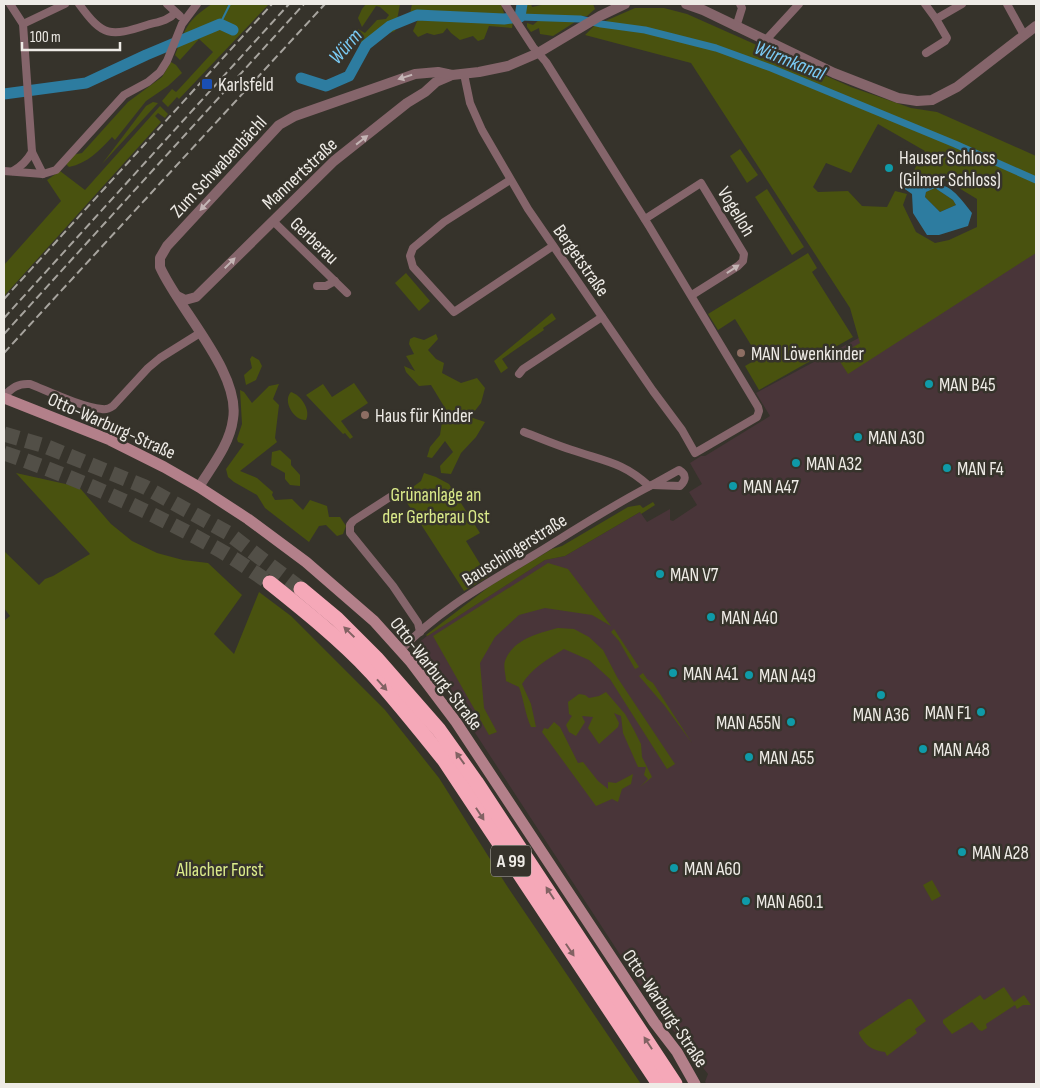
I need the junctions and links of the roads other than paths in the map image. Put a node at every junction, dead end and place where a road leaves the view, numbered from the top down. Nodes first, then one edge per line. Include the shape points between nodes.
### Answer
1 (10, 4) edge
2 (65, 4) edge
3 (79, 4) edge
4 (167, 4) edge
5 (505, 4) edge
6 (625, 4) edge
7 (686, 4) edge
8 (740, 4) edge
9 (799, 4) edge
10 (925, 4) edge
11 (962, 4) edge
12 (1007, 4) edge
13 (198, 5) edge
14 (176, 13) junction
15 (936, 19) junction
16 (184, 20) junction
17 (23, 24) junction
18 (736, 26) junction
19 (1036, 26) edge
20 (1024, 35) junction
21 (764, 41) junction
22 (538, 53) junction
23 (926, 53) dead end
24 (464, 74) junction
25 (452, 75) junction
26 (32, 152) junction
27 (4, 171) edge
28 (13, 171) junction
29 (43, 174) junction
30 (510, 180) junction
31 (645, 219) junction
32 (273, 222) junction
33 (553, 246) junction
34 (335, 281) junction
35 (316, 286) dead end
36 (347, 293) dead end
37 (692, 295) junction
38 (177, 296) junction
39 (196, 297) junction
40 (602, 316) junction
41 (200, 333) junction
42 (519, 374) dead end
43 (4, 397) edge
44 (524, 432) dead end
45 (199, 487) junction
46 (390, 497) dead end
47 (270, 583) tunnel mouth
48 (301, 589) tunnel mouth
49 (420, 632) junction
50 (401, 650) junction
51 (659, 1084) edge
52 (675, 1084) edge
53 (695, 1084) edge

1 - 17 street
2 - 17 street
3 - 14 street via 93,21 111,33 122,33 167,19
4 - 14 street
5 - 22 street
6 - 22 street, Zum Schwabenbächl
7 - 18 street
8 - 18 street via 742,8
9 - 21 street
10 - 15 street
11 - 15 street
12 - 20 street
13 - 16 street
14 - 16 street
15 - 23 street via 946,38
16 - 29 street via 158,74 124,95 58,167
17 - 26 street
18 - 21 street
19 - 20 street
20 - 21 street via 957,87 923,101 898,98
22 - 24 street, Zum Schwabenbächl via 500,68
22 - 31 street
24 - 25 street, Zum Schwabenbächl
24 - 30 street, Bergetstraße via 475,114
32 -> 25 street, Mannertstraße via 334,161 407,103 436,82
25 -> 38 street, Zum Schwabenbächl via 438,72 415,74 295,116 279,125 164,250 160,267
26 - 28 street via 21,167
26 - 29 street
27 - 28 street
28 - 29 street
30 - 33 street, Bergetstraße
30 - 33 street via 420,240 410,256 413,267 454,312
31 - 37 street
37 -> 31 street, Vogelloh via 738,266 744,254 701,183
32 - 34 street, Gerberau
39 -> 32 street, Mannertstraße
33 - 40 street, Bergetstraße
34 - 35 street, Gerberau via 326,286
34 - 36 street, Gerberau
37 - 40 street, Bergetstraße via 758,406 757,417 695,453
38 - 39 street via 185,300
38 - 41 street, Zum Schwabenbächl
39 - 41 street, Zum Schwabenbächl via 192,312
40 - 42 street
41 - 43 street via 148,368 109,409 82,404 22,383
41 - 45 street, Zum Schwabenbächl via 228,379 234,407 228,437
43 - 45 main road, Otto-Warburg-Straße via 110,440
44 - 49 street, Bauschingerstraße via 620,465 651,486 492,581
45 - 50 main road, Otto-Warburg-Straße via 306,562 374,621
46 - 49 street via 353,521 350,533 393,586 418,623
47 -> 51 highway, A 99 via 369,671 433,746
52 -> 48 highway, A 99 via 439,730 376,658
49 - 50 street, Bauschingerstraße
50 - 53 main road, Otto-Warburg-Straße via 456,722 677,1052

